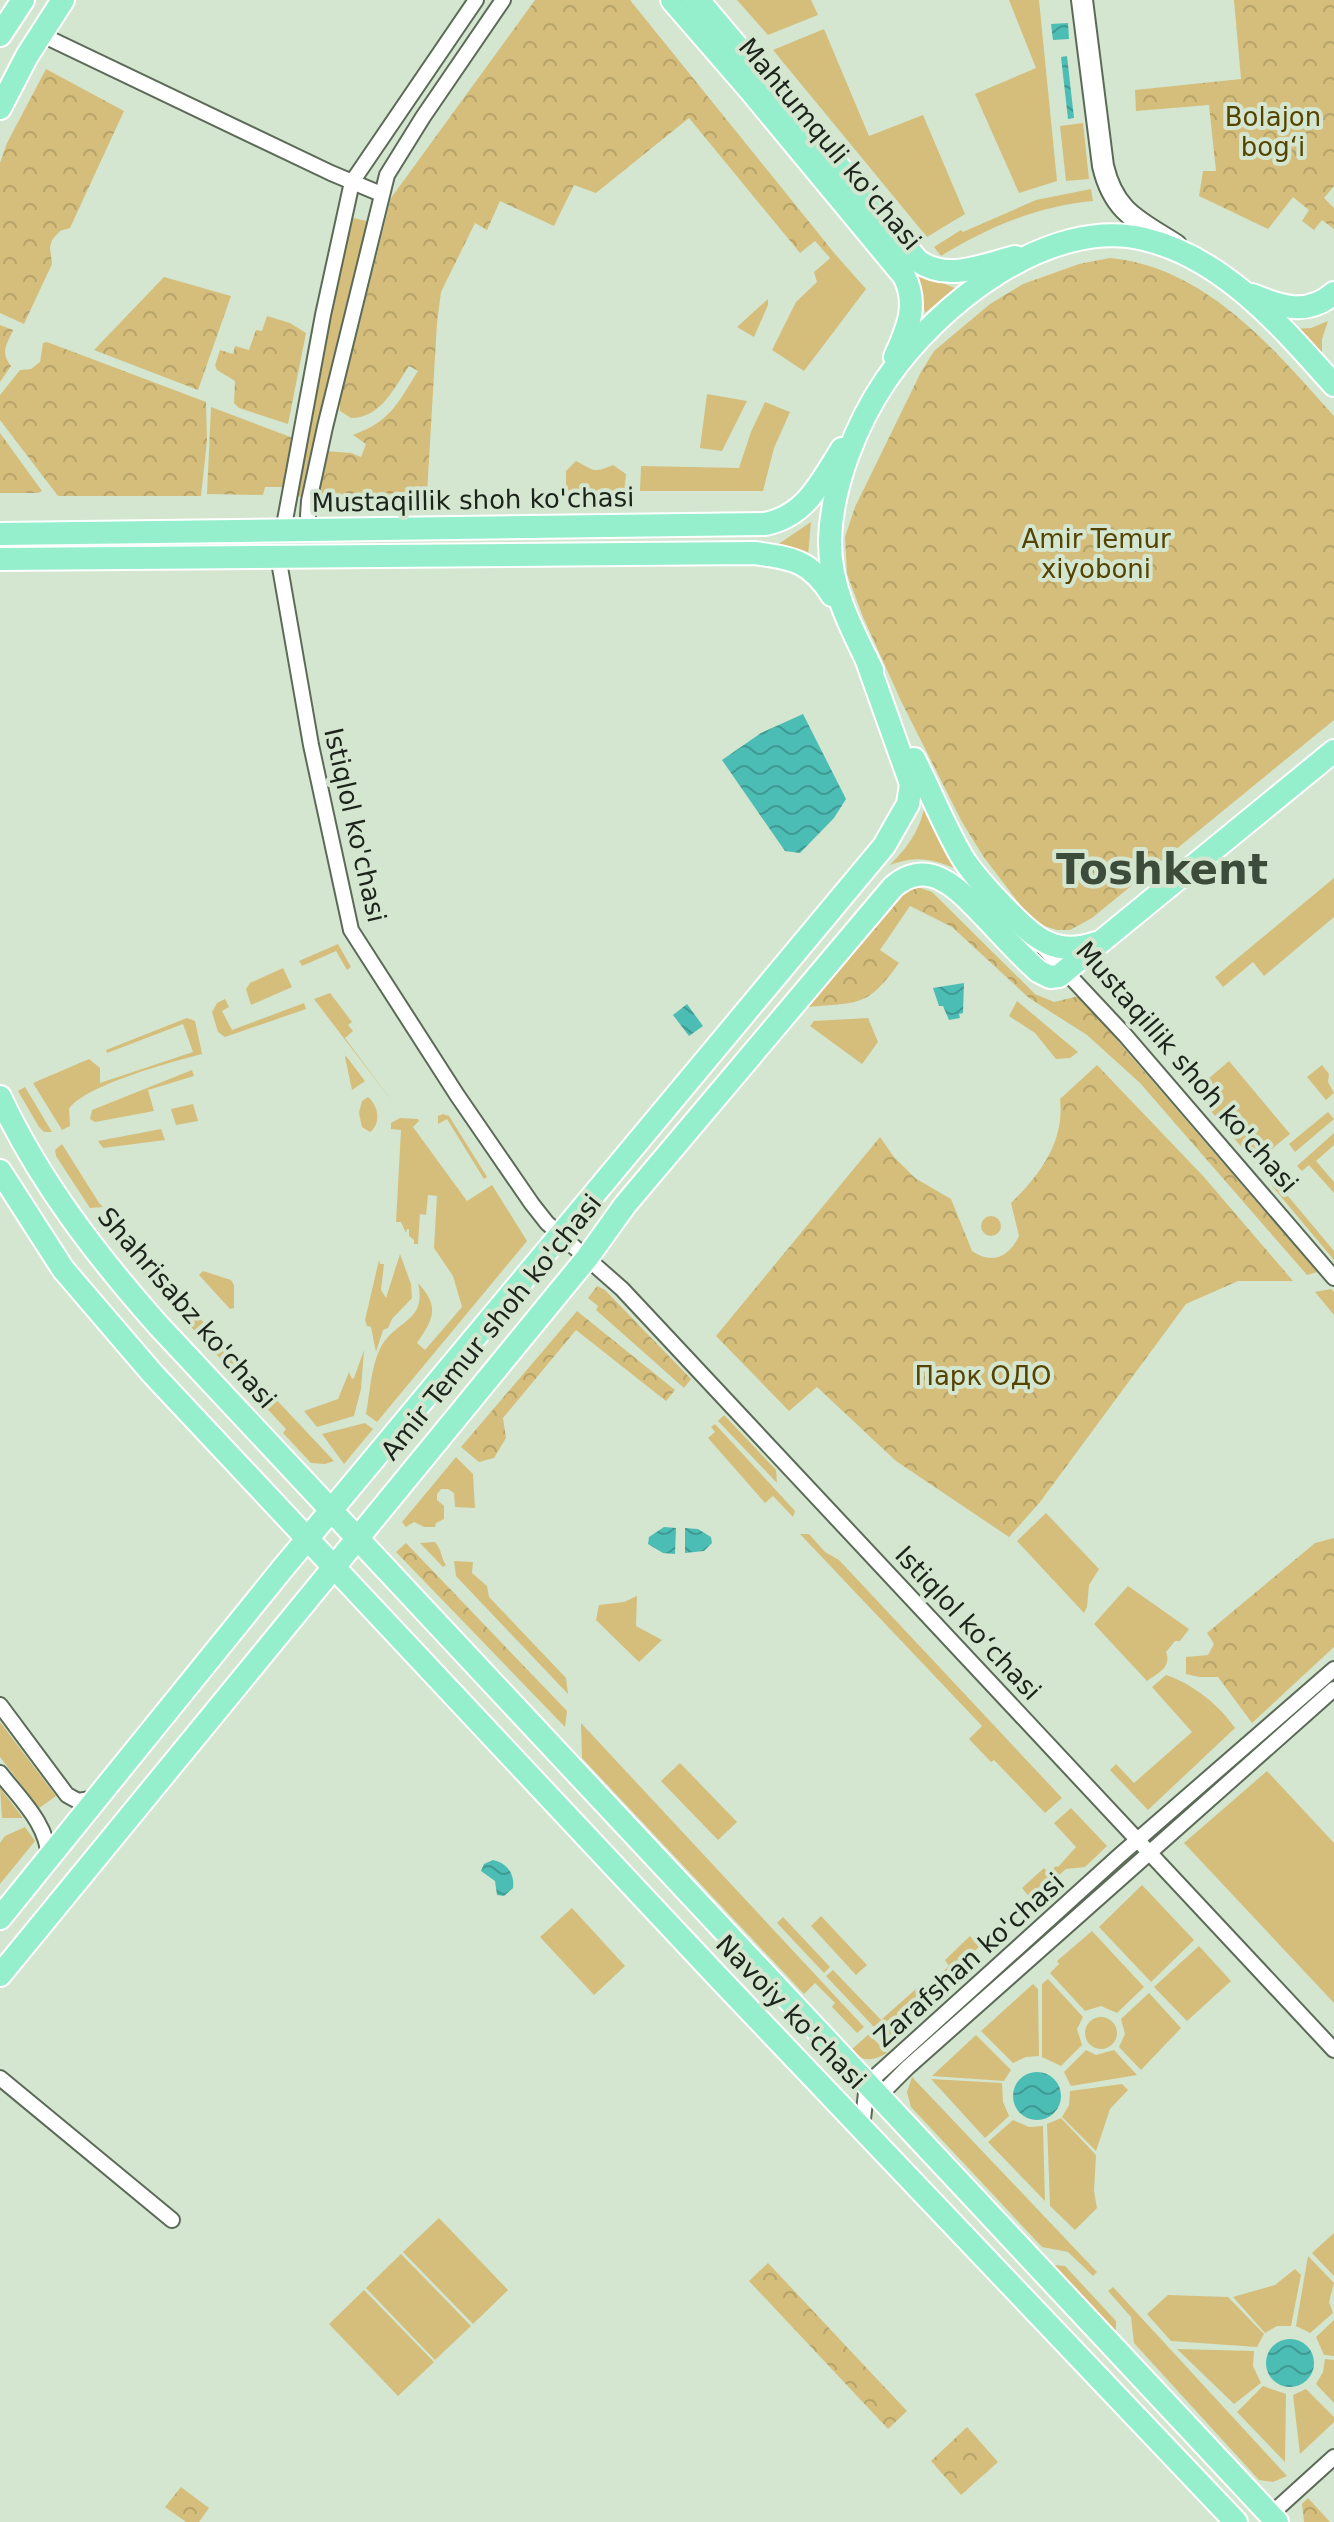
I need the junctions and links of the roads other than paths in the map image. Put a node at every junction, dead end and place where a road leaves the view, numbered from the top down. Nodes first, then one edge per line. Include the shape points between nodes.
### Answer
1 (23, 0) edge
2 (63, 0) edge
3 (503, 0) edge
4 (672, 0) edge
5 (698, 0) edge
6 (1082, 0) edge
7 (470, 2) edge
8 (488, 20) junction
9 (3, 23) edge
10 (40, 34) junction
11 (0, 108) edge
12 (352, 182) junction
13 (381, 194) junction
14 (1039, 252) junction
15 (1205, 264) junction
16 (1240, 290) junction
17 (1334, 293) edge
18 (1334, 385) edge
19 (883, 386) junction
20 (307, 530) junction
21 (283, 531) junction
22 (0, 534) edge
23 (278, 556) junction
24 (0, 559) edge
25 (846, 616) junction
26 (866, 658) junction
27 (1334, 751) edge
28 (1027, 930) junction
29 (1105, 939) junction
30 (1066, 971) junction
31 (0, 1097) edge
32 (0, 1171) edge
33 (561, 1235) junction
34 (587, 1258) junction
35 (1334, 1278) edge
36 (331, 1511) junction
37 (356, 1538) junction
38 (307, 1539) junction
39 (333, 1566) junction
40 (1334, 1669) edge
41 (1334, 1689) edge
42 (0, 1705) edge
43 (153, 1728) junction
44 (182, 1751) junction
45 (0, 1773) edge
46 (97, 1797) junction
47 (1138, 1839) junction
48 (1149, 1851) junction
49 (49, 1859) junction
50 (0, 1918) edge
51 (0, 1975) edge
52 (1334, 2050) edge
53 (0, 2078) edge
54 (872, 2090) junction
55 (862, 2128) junction
56 (172, 2220) dead end
57 (1334, 2457) edge
58 (1274, 2518) edge
59 (1236, 2522) edge

1 - 9 main road
2 - 10 main road
3 - 8 street
4 - 19 main road, Mahtumquli ko'chasi via 904,276 911,319
5 - 14 main road, Mahtumquli ko'chasi via 918,261 952,272
6 - 15 street via 1110,192 1126,212
7 - 8 street
7 - 12 street
8 - 13 street via 401,151
9 - 10 main road
10 - 11 main road
10 - 12 street
12 - 13 street
12 - 21 street
13 - 20 street via 321,442
14 - 15 main road via 1072,239 1107,235 1168,246
14 - 19 main road via 967,296 916,343
15 - 16 main road
16 - 17 main road via 1294,308 1315,305
16 - 18 main road
19 - 20 main road, Mustaqillik shoh ko'chasi via 810,499 793,515 774,522
19 - 25 main road via 843,474 831,525 831,565
20 - 21 main road, Mustaqillik shoh ko'chasi
21 - 22 main road, Mustaqillik shoh ko'chasi
23 - 24 main road, Mustaqillik shoh ko'chasi
23 - 25 main road, Mustaqillik shoh ko'chasi via 754,553 811,568
23 - 33 street, Istiqlol ko'chasi via 351,930 516,1181
25 - 26 main road
26 - 28 main road via 963,858
26 - 33 main road, Amir Temur shoh ko'chasi via 911,784 898,826
27 - 29 main road
28 - 29 main road via 1059,948
28 - 30 street, Mustaqillik shoh ko'chasi
29 - 30 main road
30 - 34 main road, Amir Temur shoh ko'chasi via 1052,977 1040,973 946,881 927,875 902,880 720,1090
30 - 35 street, Mustaqillik shoh ko'chasi
31 - 36 main road, Shahrisabz ko'chasi via 54,1192 114,1274
32 - 38 main road via 63,1269 106,1322
33 - 34 street, Istiqlol ko‘chasi
33 - 36 main road, Amir Temur shoh ko'chasi
34 - 37 main road, Amir Temur shoh ko'chasi
34 - 47 street, Istiqlol ko‘chasi via 622,1289
36 - 37 main road, Shahrisabz ko'chasi
36 - 38 main road, Amir Temur shoh ko'chasi
37 - 39 main road, Amir Temur shoh ko'chasi
37 - 54 main road, Navoiy ko'chasi
38 - 39 main road, Navoiy ko'chasi
38 - 43 main road, Amir Temur shoh ko'chasi
39 - 44 main road, Amir Temur shoh ko'chasi
39 - 55 main road, Navoiy ko'chasi
40 - 47 street, Zarafshan ko'chasi
41 - 48 street, Zarafshan ko'chasi
42 - 46 street via 67,1795 78,1801
43 - 44 main road
43 - 46 main road, Amir Temur shoh ko'chasi
44 - 51 main road, Amir Temur shoh ko'chasi
45 - 49 street via 42,1828
46 - 49 main road, Amir Temur shoh ko'chasi
47 - 48 street, Istiqlol ko‘chasi
47 - 54 street, Zarafshan ko'chasi
48 - 52 street, Istiqlol ko‘chasi
48 - 54 street, Zarafshan ko'chasi
49 - 50 main road, Amir Temur shoh ko'chasi
53 - 56 street
54 - 55 street, Zarafshan ko'chasi
54 - 58 main road, Navoiy ko'chasi
55 - 59 main road, Navoiy ko'chasi
57 - 58 street

